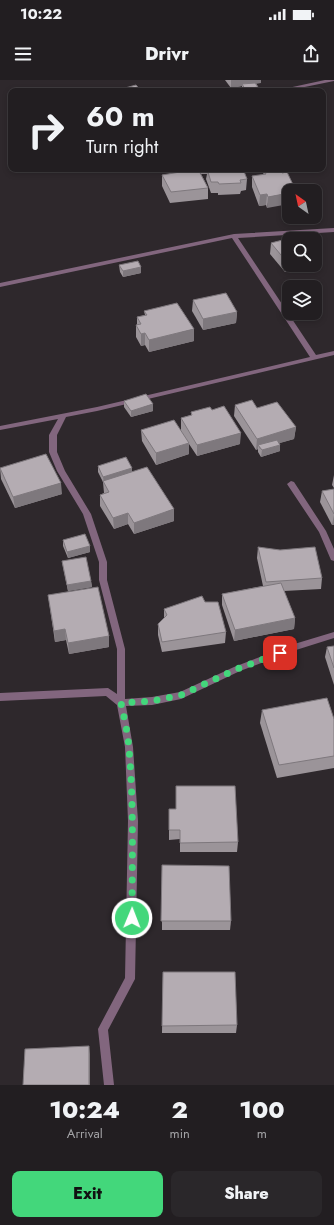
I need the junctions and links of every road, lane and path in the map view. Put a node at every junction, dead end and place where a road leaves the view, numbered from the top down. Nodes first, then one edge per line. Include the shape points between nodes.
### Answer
1 (333, 80) edge
2 (292, 88) edge
3 (334, 230) edge
4 (234, 236) junction
5 (0, 284) edge
6 (334, 353) edge
7 (313, 356) junction
8 (64, 415) junction
9 (0, 428) edge
10 (291, 484) dead end
11 (334, 558) edge
12 (334, 635) edge
13 (0, 696) edge
14 (121, 703) junction
15 (110, 1085) edge

1 - 2 street
3 - 4 street
4 - 5 street
4 - 7 street
6 - 7 street
7 - 8 street
8 - 9 street
8 - 14 street via 53,436 53,452 61,471 88,514 102,562 103,580 121,649
10 - 11 street via 322,531
12 - 14 street via 237,669 181,695 152,701
13 - 14 street via 108,692
14 - 15 street via 129,747 132,821 130,979 103,1029

